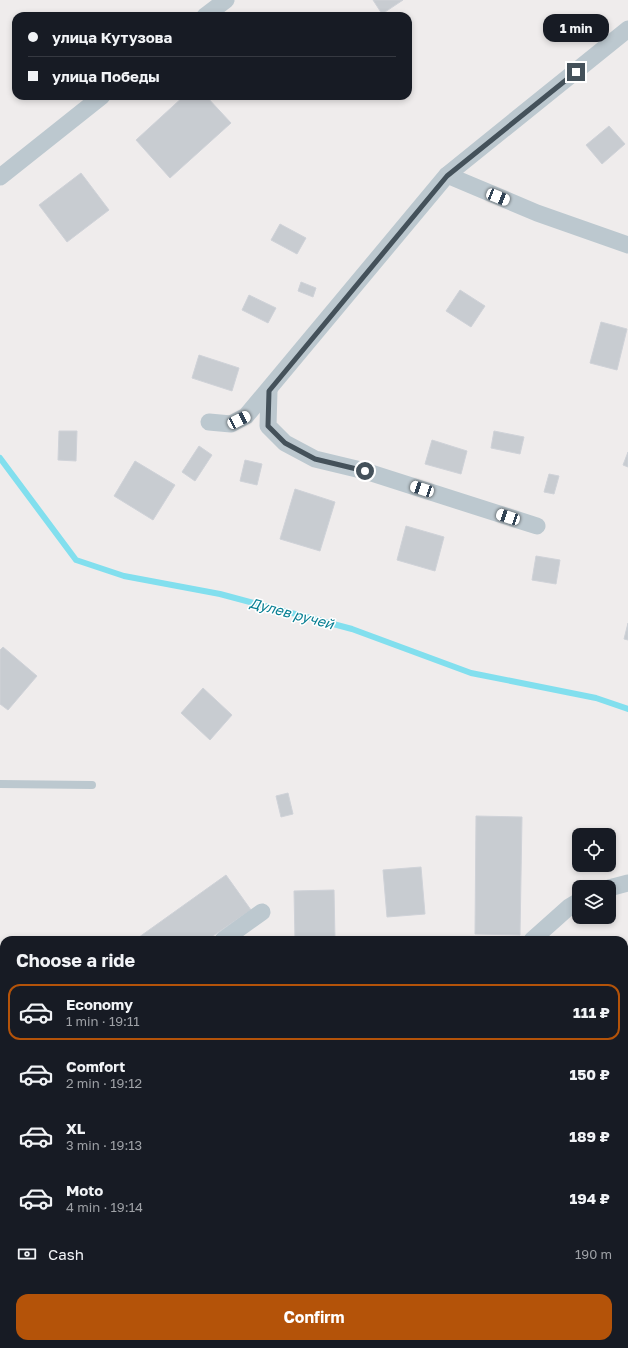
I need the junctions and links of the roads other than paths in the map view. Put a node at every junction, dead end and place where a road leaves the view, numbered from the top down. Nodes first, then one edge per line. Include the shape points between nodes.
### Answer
1 (226, 0) edge
2 (210, 12) edge
3 (628, 29) edge
4 (97, 100) edge
5 (447, 176) junction
6 (0, 177) edge
7 (628, 245) edge
8 (269, 391) junction
9 (209, 422) dead end
10 (537, 526) dead end
11 (0, 784) edge
12 (92, 785) dead end
13 (628, 883) edge
14 (616, 886) edge
15 (572, 905) edge
16 (262, 912) dead end
17 (229, 936) edge
18 (536, 936) edge

1 - 2 street
3 - 5 street
4 - 6 street
5 - 7 street
5 - 8 street
8 - 9 street via 246,416 231,424
8 - 10 street via 268,426 285,443 315,459 365,471
11 - 12 lane
13 - 14 street
15 - 18 street
16 - 17 street

